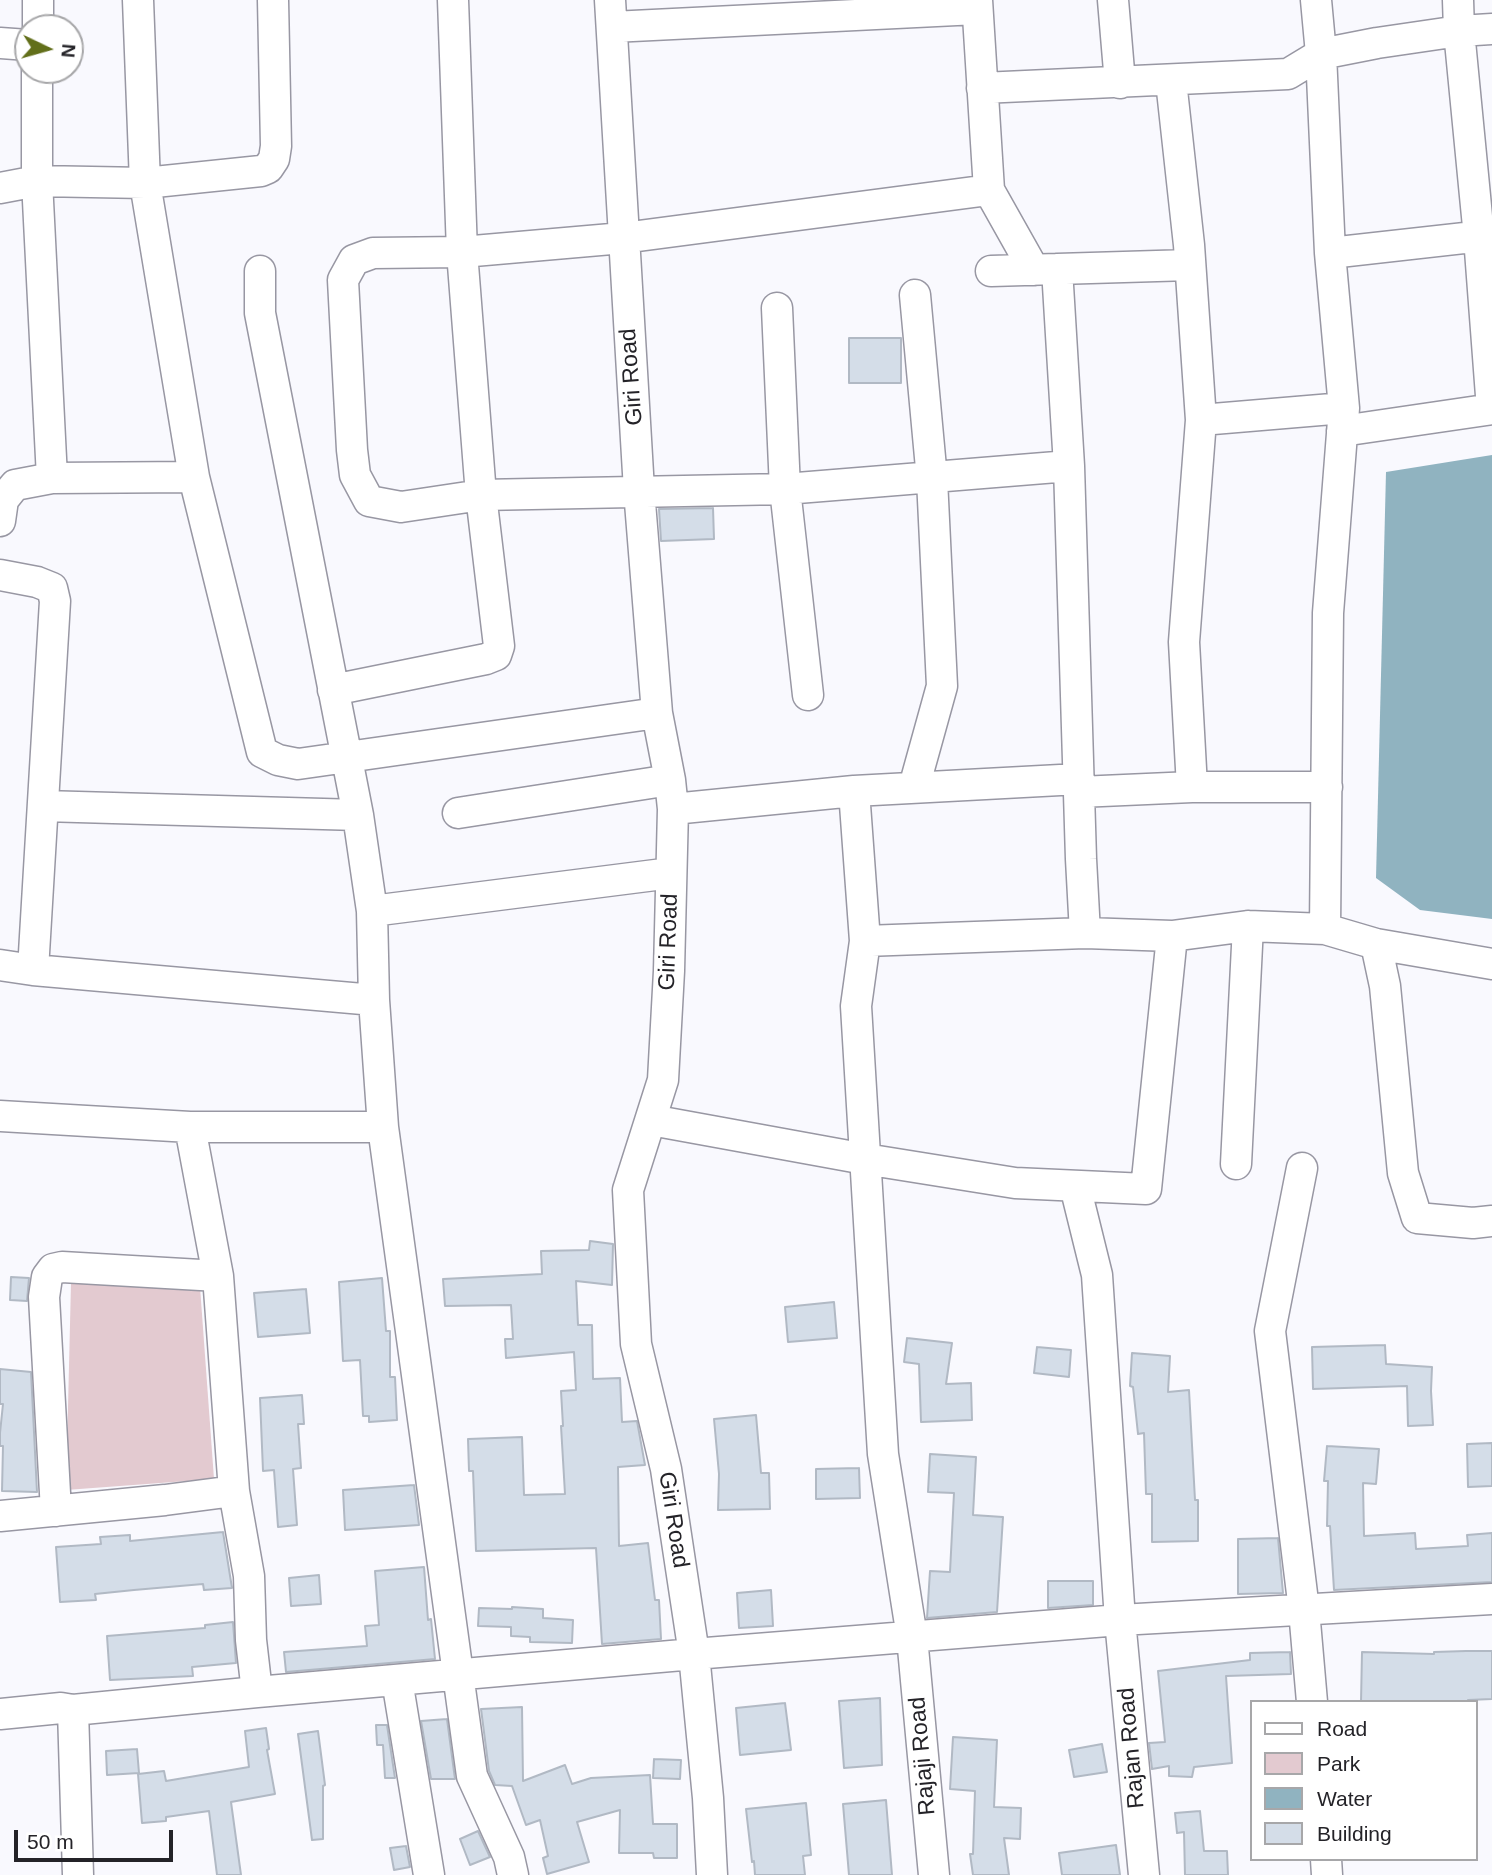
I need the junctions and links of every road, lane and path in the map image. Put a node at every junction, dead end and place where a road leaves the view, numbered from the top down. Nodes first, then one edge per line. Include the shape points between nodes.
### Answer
1 (138, 0) edge
2 (273, 0) edge
3 (453, 0) edge
4 (1113, 0) edge
5 (1315, 0) edge
6 (1458, 0) edge
7 (977, 4) edge
8 (611, 14) edge
9 (1492, 29) edge
10 (1459, 31) junction
11 (1321, 54) junction
12 (1171, 81) junction
13 (1120, 83) junction
14 (37, 84) edge
15 (982, 88) junction
16 (37, 181) junction
17 (145, 183) junction
18 (0, 188) edge
19 (989, 190) junction
20 (1485, 236) edge
21 (623, 238) junction
22 (462, 252) junction
23 (1330, 253) junction
24 (1190, 265) junction
25 (1046, 270) junction
26 (260, 271) dead end
27 (991, 271) dead end
28 (915, 295) dead end
29 (777, 308) dead end
30 (1492, 409) edge
31 (1201, 420) junction
32 (1343, 420) junction
33 (1069, 466) junction
34 (194, 477) junction
35 (52, 478) junction
36 (932, 479) junction
37 (785, 489) junction
38 (639, 490) junction
39 (481, 495) junction
40 (0, 521) edge
41 (0, 575) edge
42 (333, 690) junction
43 (808, 695) dead end
44 (657, 713) junction
45 (346, 758) junction
46 (1079, 786) junction
47 (914, 787) junction
48 (1192, 787) junction
49 (1327, 787) junction
50 (854, 791) junction
51 (672, 795) junction
52 (43, 806) junction
53 (458, 813) dead end
54 (358, 815) junction
55 (671, 873) junction
56 (372, 911) junction
57 (1248, 926) junction
58 (1325, 929) junction
59 (1085, 933) junction
60 (1172, 936) junction
61 (865, 941) junction
62 (1376, 944) junction
63 (1492, 964) edge
64 (0, 965) edge
65 (33, 970) junction
66 (374, 1000) junction
67 (0, 1116) edge
68 (651, 1119) junction
69 (190, 1127) junction
70 (383, 1127) junction
71 (865, 1159) junction
72 (1236, 1164) dead end
73 (1302, 1168) dead end
74 (1075, 1186) junction
75 (1492, 1221) edge
76 (218, 1276) junction
77 (234, 1491) junction
78 (55, 1511) junction
79 (0, 1516) edge
80 (1492, 1600) edge
81 (1304, 1610) junction
82 (1120, 1620) junction
83 (912, 1637) junction
84 (694, 1654) junction
85 (457, 1674) junction
86 (397, 1679) junction
87 (257, 1692) junction
88 (1312, 1700) edge
89 (74, 1710) junction
90 (0, 1714) edge
91 (78, 1875) edge
92 (429, 1875) edge
93 (513, 1875) edge
94 (712, 1875) edge
95 (934, 1875) edge
96 (1144, 1875) edge

1 - 17 street
2 - 17 street via 274,159 261,171
3 - 22 street
4 - 13 street
5 - 11 street
6 - 10 street
7 - 8 street
7 - 15 street
8 - 21 street, Giri Road
9 - 10 street
10 - 11 street
10 - 20 street
11 - 12 street via 1289,74
11 - 23 street
12 - 13 street
12 - 24 street
13 - 15 street
14 - 16 street
15 - 19 street
16 - 17 street
16 - 18 street
16 - 35 street
17 - 34 street
19 - 21 street
19 - 25 street
20 - 23 street
20 - 30 street
21 - 22 street
21 - 38 street, Giri Road
22 - 39 street
22 - 39 street via 373,253 354,260 343,280 352,450 355,475 369,501 401,507
23 - 32 street
24 - 25 street
24 - 31 street
25 - 27 street
25 - 33 street
26 - 42 street via 260,313
28 - 36 street
29 - 37 street
30 - 32 street
31 - 32 street
31 - 48 street via 1184,642
32 - 49 street via 1328,613
33 - 36 street
33 - 46 street
34 - 35 street
34 - 45 street via 262,752 298,764
35 - 40 street via 15,485 3,500
36 - 37 street
36 - 47 street via 942,686
37 - 38 street
37 - 43 street
38 - 39 street
38 - 44 street, Giri Road
39 - 42 street via 499,646 496,655
41 - 52 street via 52,588 55,601
42 - 45 street
44 - 45 street
44 - 51 street, Giri Road
45 - 54 street
46 - 47 street
46 - 48 street
46 - 59 street
47 - 50 street
48 - 49 street
49 - 58 street
50 - 51 street
50 - 61 street, Rajaji Road
51 - 53 street
51 - 55 street, Giri Road
52 - 54 street
52 - 65 street
54 - 56 street
55 - 56 street
55 - 68 street, Giri Road via 663,1080
56 - 66 street
57 - 58 street
57 - 60 street
57 - 72 street
58 - 62 street
59 - 60 street
59 - 61 street
60 - 74 street via 1146,1189
61 - 71 street, Rajaji Road via 856,1006
62 - 63 street
62 - 75 street via 1385,986 1403,1173 1417,1218
64 - 65 street
65 - 66 street
66 - 70 street
67 - 69 street
68 - 71 street
68 - 84 street, Giri Road via 628,1190 636,1344 666,1469
69 - 70 street
69 - 76 street
70 - 85 street
71 - 74 street via 1015,1183
71 - 83 street, Rajaji Road via 883,1454
73 - 81 street via 1270,1331
74 - 82 street, Rajan Road via 1097,1275
76 - 77 street
76 - 78 street via 62,1267 47,1277 44,1297
77 - 78 street
77 - 87 street via 249,1576
78 - 79 street
80 - 81 street
81 - 82 street
81 - 88 street
82 - 83 street
82 - 96 street, Rajan Road
83 - 84 street
83 - 95 street, Rajaji Road
84 - 85 street
84 - 94 street, Giri Road
85 - 86 street
85 - 93 street via 472,1776
86 - 87 street
86 - 92 street
87 - 89 street
89 - 90 street
89 - 91 street

